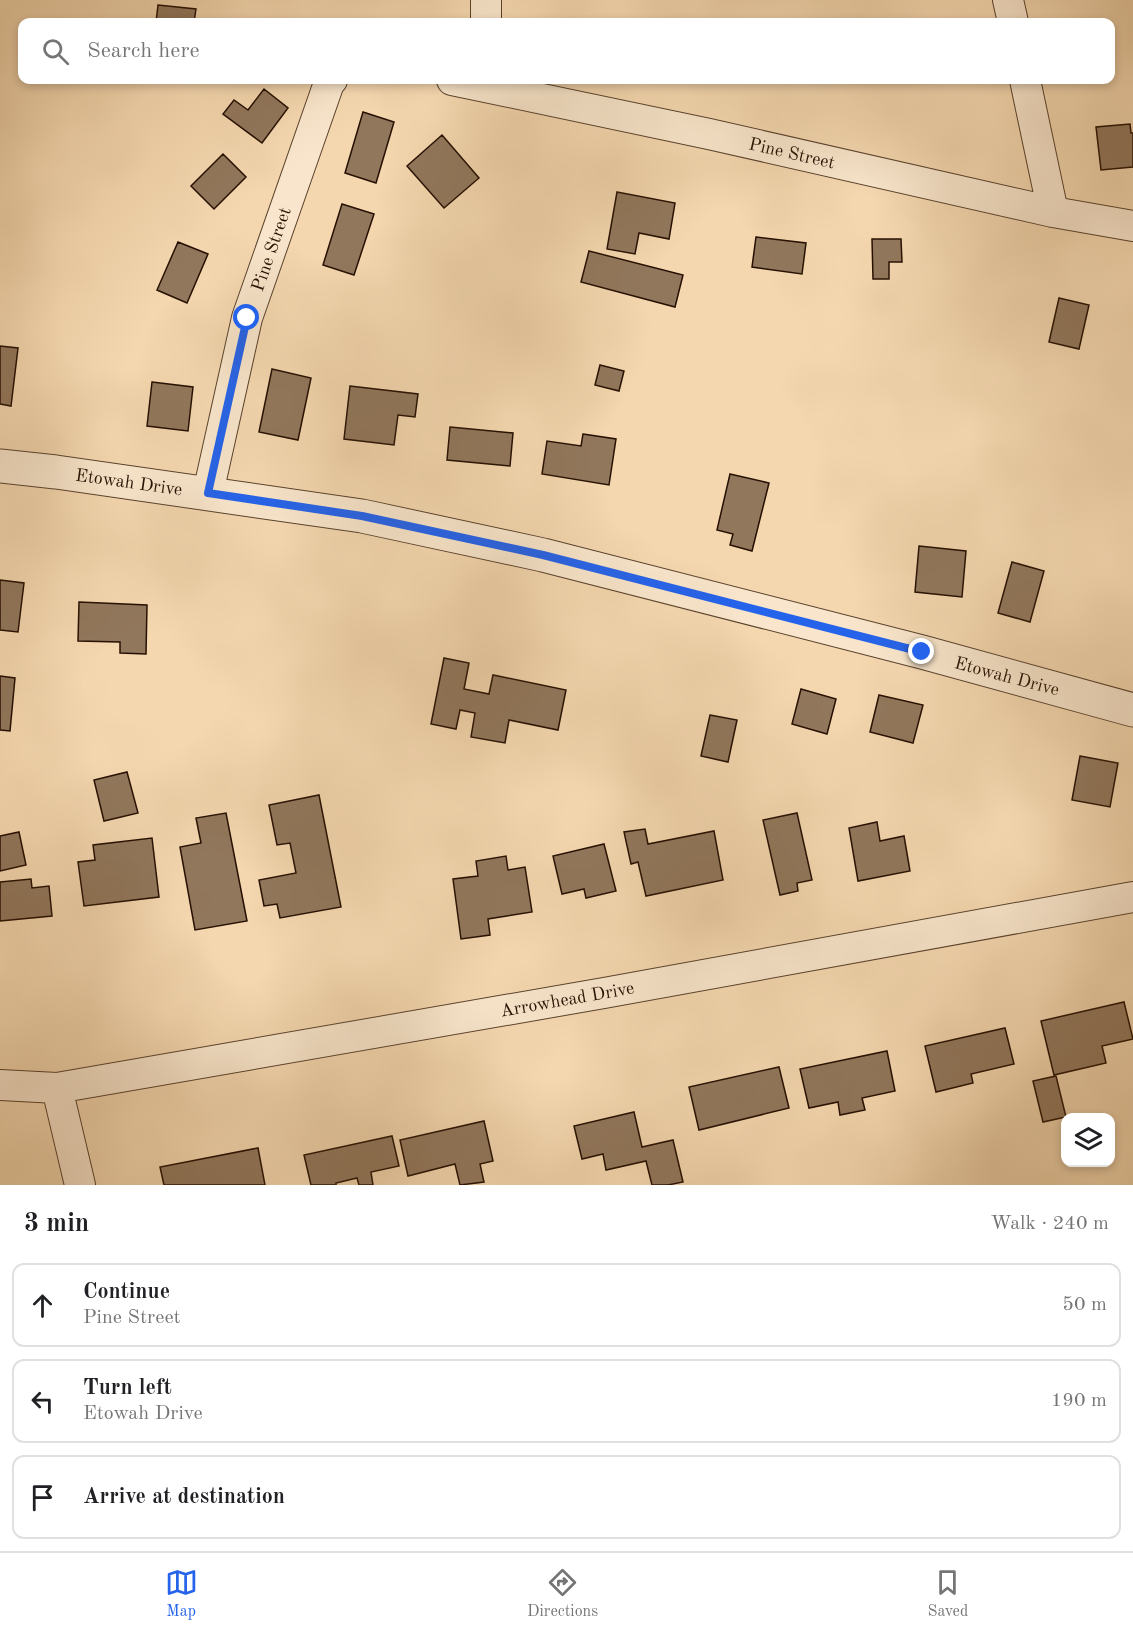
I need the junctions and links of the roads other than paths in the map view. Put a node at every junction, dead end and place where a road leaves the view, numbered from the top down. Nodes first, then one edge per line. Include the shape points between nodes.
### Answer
1 (486, 0) edge
2 (1008, 0) edge
3 (486, 18) edge
4 (1011, 18) edge
5 (329, 84) edge
6 (486, 84) edge
7 (1026, 84) edge
8 (1053, 212) junction
9 (1133, 226) edge
10 (0, 466) edge
11 (208, 493) junction
12 (1133, 710) edge
13 (1133, 897) edge
14 (0, 1085) edge
15 (57, 1088) junction
16 (80, 1185) edge

1 - 3 street
2 - 4 street
5 - 11 street, Pine Street via 247,318
6 - 8 street, Pine Street
7 - 8 street
8 - 9 street, Pine Street
10 - 11 street, Etowah Drive
11 - 12 street, Etowah Drive via 362,516 543,555
13 - 15 street, Arrowhead Drive
14 - 15 street, Arrowhead Drive
15 - 16 street

